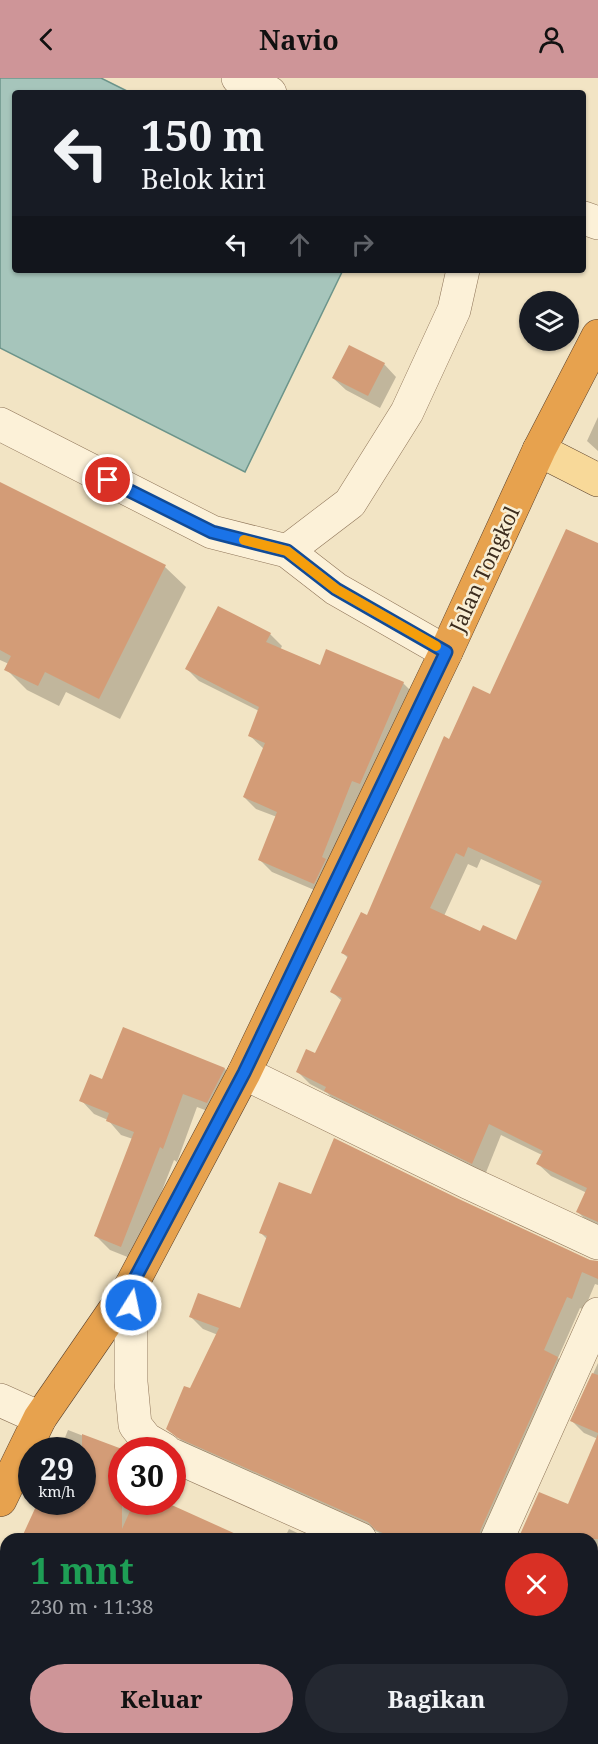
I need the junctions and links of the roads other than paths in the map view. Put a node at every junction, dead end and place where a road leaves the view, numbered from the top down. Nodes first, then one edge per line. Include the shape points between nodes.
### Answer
1 (238, 78) edge
2 (264, 90) edge
3 (462, 273) edge
4 (598, 336) edge
5 (0, 424) edge
6 (539, 450) junction
7 (598, 480) edge
8 (287, 551) junction
9 (446, 652) junction
10 (244, 1073) junction
11 (598, 1243) edge
12 (131, 1286) junction
13 (598, 1314) edge
14 (0, 1400) edge
15 (40, 1418) junction
16 (144, 1437) edge
17 (186, 1461) edge
18 (0, 1500) edge
19 (347, 1533) edge
20 (500, 1533) edge

1 - 2 street
3 - 8 street via 454,310 407,412 350,503
4 - 6 highway, Jalan Tongkol
5 - 8 street via 212,532
6 - 7 main road
6 - 9 highway, Jalan Tongkol
8 - 9 street via 336,589
9 - 10 highway, Jalan Tongkol
10 - 11 street
10 - 12 highway, Jalan Tongkol
12 - 15 highway, Jalan Tongkol
12 - 16 street via 131,1382 135,1425
13 - 20 street
14 - 15 street
15 - 18 highway, Jalan Tongkol
17 - 19 street

